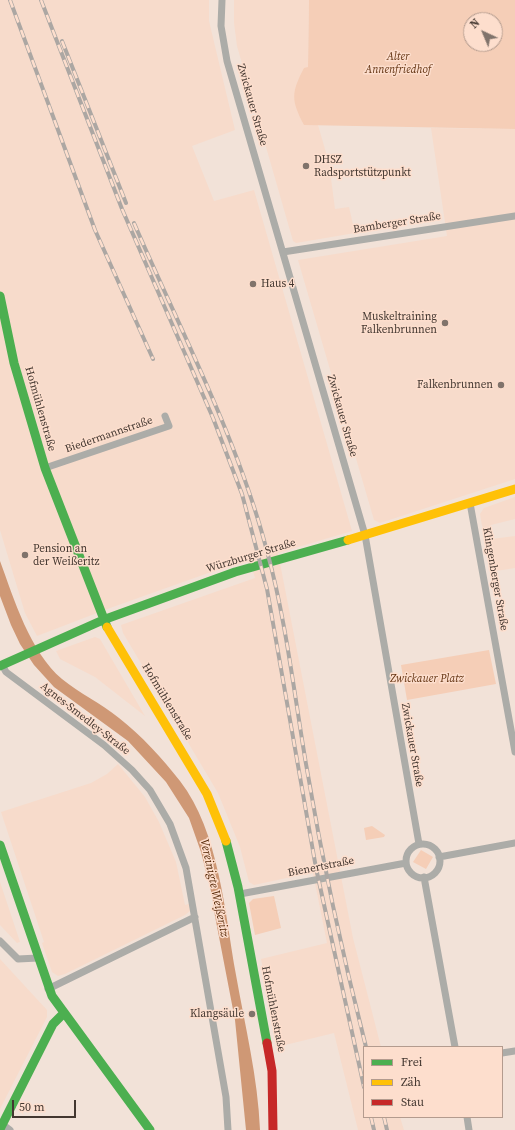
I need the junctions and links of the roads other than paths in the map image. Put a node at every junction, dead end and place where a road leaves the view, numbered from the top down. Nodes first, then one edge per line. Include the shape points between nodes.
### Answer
1 (222, 0) edge
2 (515, 216) edge
3 (283, 252) junction
4 (0, 296) edge
5 (165, 416) dead end
6 (45, 468) junction
7 (515, 489) edge
8 (470, 503) junction
9 (365, 535) junction
10 (103, 620) junction
11 (1, 665) edge
12 (515, 752) edge
13 (515, 843) edge
14 (419, 844) junction
15 (0, 845) edge
16 (440, 857) junction
17 (406, 863) junction
18 (424, 877) junction
19 (240, 894) junction
20 (194, 917) junction
21 (0, 941) edge
22 (38, 958) junction
23 (48, 989) junction
24 (64, 1014) junction
25 (455, 1046) edge
26 (515, 1050) edge
27 (503, 1053) edge
28 (467, 1118) edge
29 (4, 1128) edge
30 (150, 1130) edge
31 (228, 1130) edge
32 (273, 1130) edge
33 (469, 1130) edge

1 - 3 street, Zwickauer Straße via 221,26 227,61
2 - 3 street, Bamberger Straße
3 - 9 street, Zwickauer Straße
4 - 6 street, Hofmühlenstraße via 14,363
5 - 6 street, Biedermannstraße via 169,426
6 - 10 street, Hofmühlenstraße
7 - 8 street, Würzburger Straße
8 - 9 street, Würzburger Straße
8 - 12 street, Klingenberger Straße
9 - 10 street, Würzburger Straße via 235,572
9 - 14 street, Zwickauer Straße
10 - 11 street, Würzburger Straße
10 - 19 street, Hofmühlenstraße via 207,794 228,846
11 - 20 street, Agnes-Smedley-Straße via 6,672 104,745 150,790 170,824 186,868
13 - 16 street
14 - 16 street via 432,846
14 - 17 street via 409,851
15 - 22 street
16 - 18 street via 436,871
17 - 18 street via 412,874
17 - 19 street, Bienertstraße
18 - 25 street
19 - 32 street, Hofmühlenstraße via 272,1072
20 - 23 street
20 - 31 street, Agnes-Smedley-Straße via 226,1097
21 - 22 street via 18,959
22 - 23 street
23 - 24 street
24 - 29 street via 53,1024
24 - 30 street
26 - 27 street
28 - 33 street

